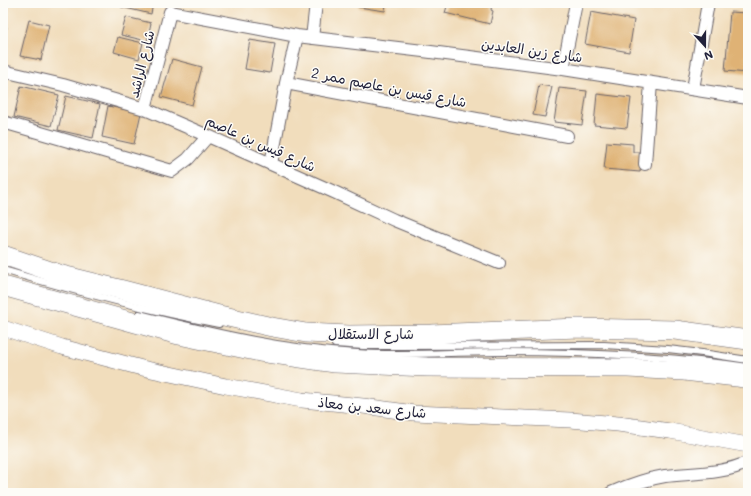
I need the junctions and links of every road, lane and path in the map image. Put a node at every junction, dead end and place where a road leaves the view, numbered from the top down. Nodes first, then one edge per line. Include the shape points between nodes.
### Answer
1 (316, 3) edge
2 (576, 3) edge
3 (708, 3) edge
4 (170, 7) edge
5 (297, 36) junction
6 (312, 38) junction
7 (563, 69) junction
8 (3, 71) edge
9 (286, 83) junction
10 (651, 83) junction
11 (693, 89) junction
12 (748, 98) edge
13 (145, 109) junction
14 (3, 122) edge
15 (208, 136) junction
16 (567, 136) dead end
17 (271, 164) junction
18 (645, 164) dead end
19 (3, 255) edge
20 (499, 263) dead end
21 (3, 270) edge
22 (3, 276) edge
23 (3, 286) edge
24 (48, 290) dead end
25 (131, 312) dead end
26 (224, 325) dead end
27 (3, 328) edge
28 (748, 340) edge
29 (330, 343) dead end
30 (748, 360) edge
31 (748, 367) edge
32 (748, 379) edge
33 (748, 445) edge
34 (748, 462) edge
35 (612, 493) edge

1 - 6 street
2 - 7 street
3 - 11 street
4 - 5 street, شارع زين العابدين
4 - 13 street, شارع الراشد
5 - 6 street, شارع زين العابدين
5 - 9 street
6 - 7 street, شارع زين العابدين
7 - 10 street, شارع زين العابدين
8 - 13 street, شارع قيس بن عاصم
9 - 16 street, شارع قيس بن عاصم ممر 2
9 - 17 street
10 - 11 street, شارع زين العابدين
10 - 18 street
11 - 12 street, شارع زين العابدين
13 - 15 street, شارع قيس بن عاصم
14 - 15 street via 172,171 188,159
15 - 17 street, شارع قيس بن عاصم
17 - 20 street, شارع قيس بن عاصم via 394,220
19 - 28 highway, شارع الاستقلال via 62,275 215,314 306,332 349,335 431,334 578,328 675,330
21 - 26 lane via 120,302
22 - 24 lane
23 - 32 highway, شارع الاستقلال via 179,335 335,364 628,368 684,371
25 - 31 lane via 231,335 322,350 398,354 612,354
27 - 33 street, شارع سعد بن معاذ via 142,368 302,400 414,413 618,424
29 - 30 lane via 364,346 616,346 668,349
34 - 35 street via 734,468 646,480

